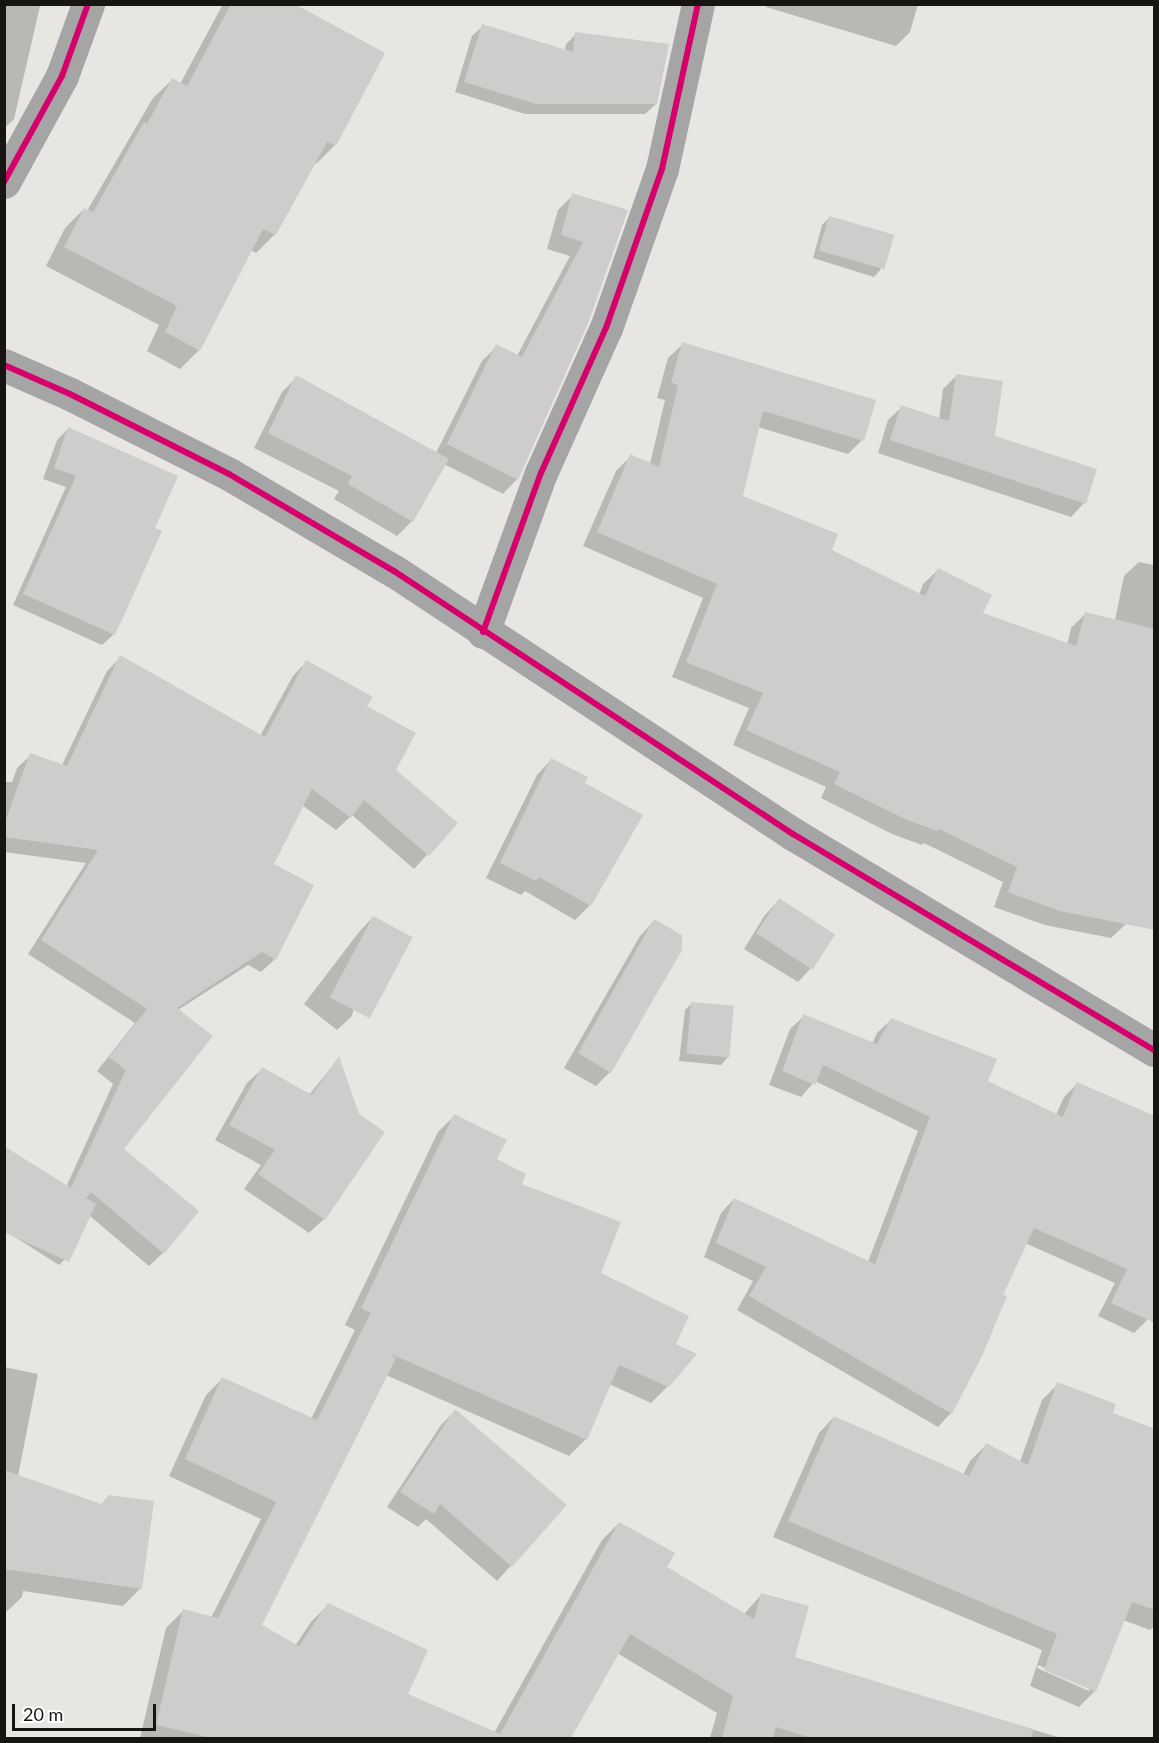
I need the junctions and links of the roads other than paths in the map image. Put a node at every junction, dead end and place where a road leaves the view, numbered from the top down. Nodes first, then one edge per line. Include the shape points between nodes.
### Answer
1 (88, 4) edge
2 (698, 4) edge
3 (4, 182) edge
4 (4, 365) edge
5 (483, 632) junction
6 (1155, 1050) edge

1 - 3 street via 62,76
2 - 5 street via 662,169 606,328 542,474
4 - 5 street via 229,474 394,571
5 - 6 street via 793,834

